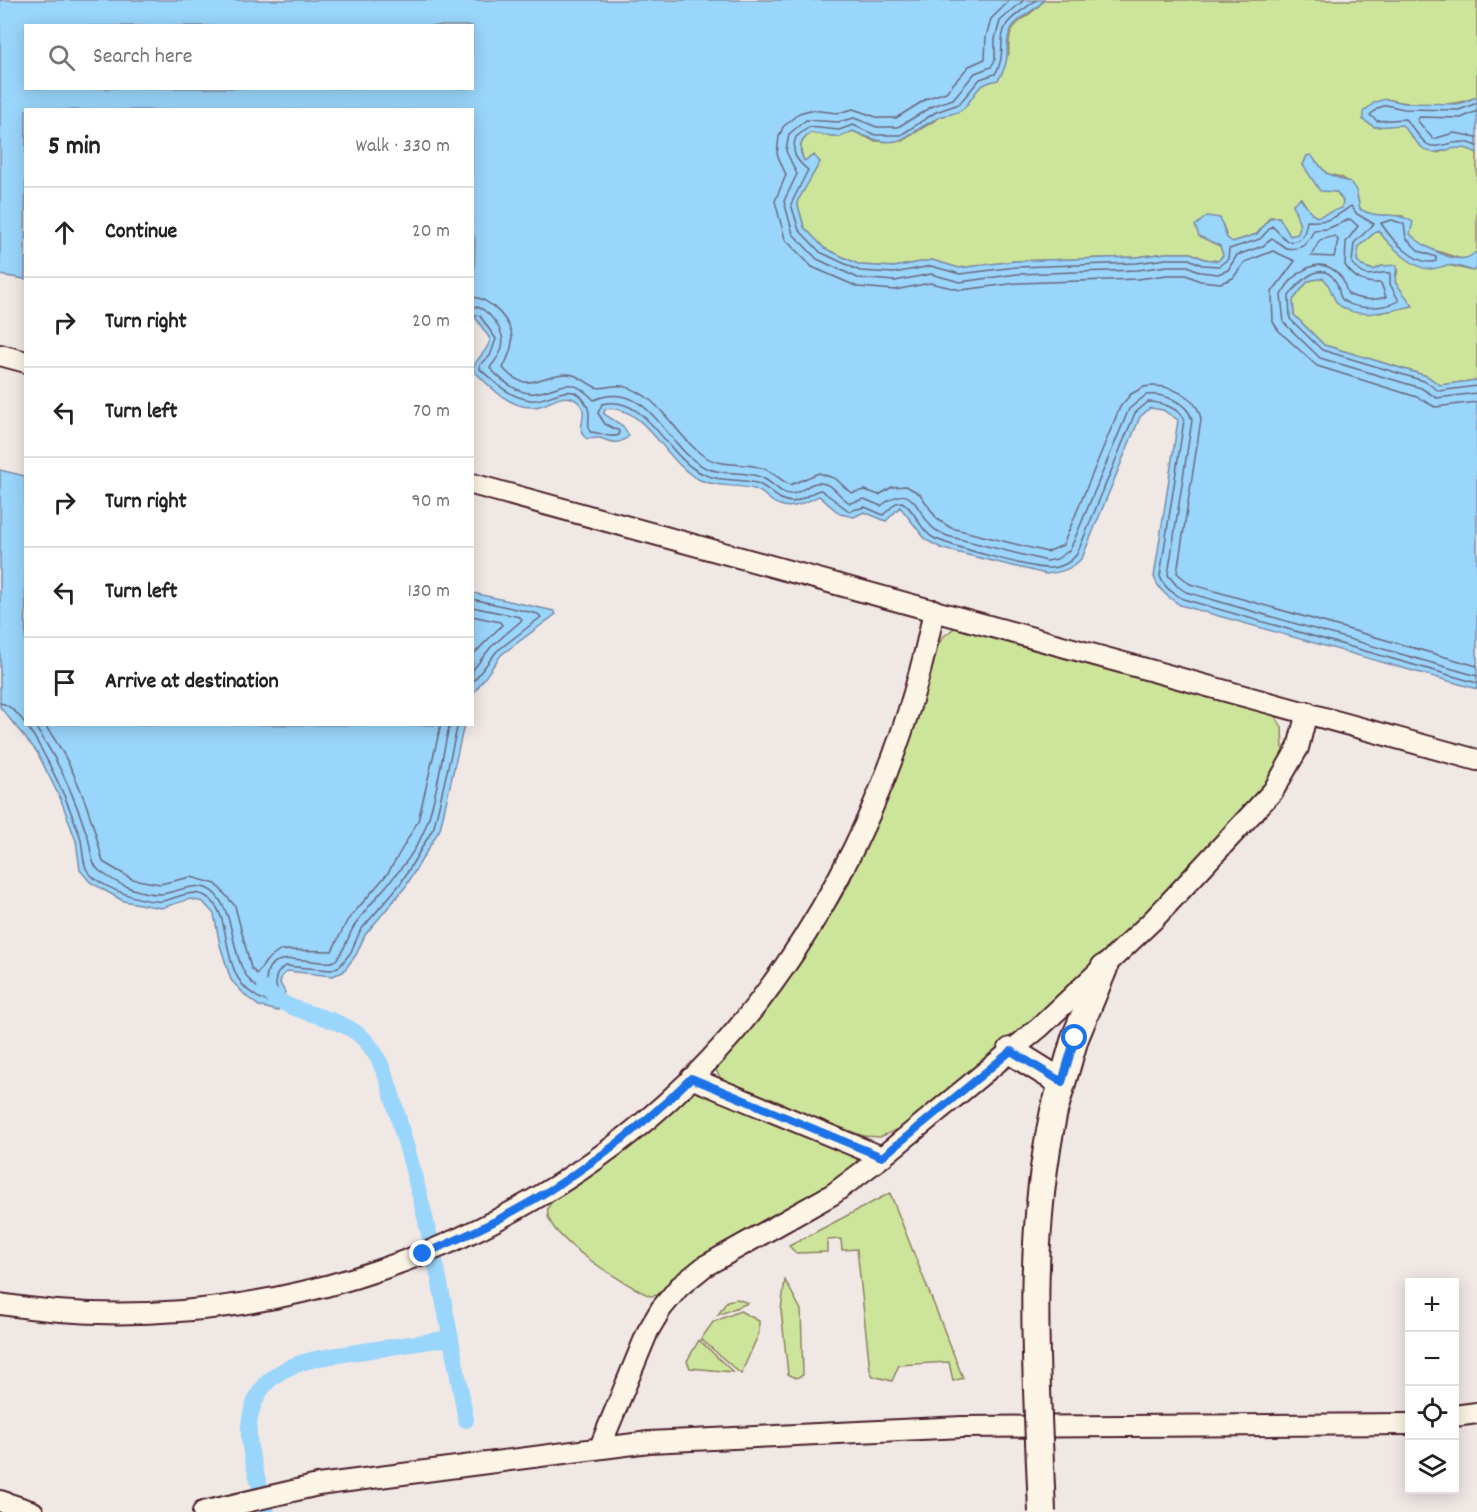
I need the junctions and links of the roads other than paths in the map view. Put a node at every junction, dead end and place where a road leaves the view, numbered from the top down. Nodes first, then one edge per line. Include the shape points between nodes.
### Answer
1 (0, 355) edge
2 (24, 361) edge
3 (474, 485) edge
4 (934, 610) junction
5 (1306, 712) junction
6 (1477, 760) edge
7 (1104, 968) junction
8 (1011, 1051) junction
9 (691, 1078) junction
10 (1062, 1082) junction
11 (882, 1157) junction
12 (0, 1304) edge
13 (1477, 1413) edge
14 (1459, 1415) edge
15 (1405, 1424) edge
16 (600, 1447) junction
17 (0, 1502) edge
18 (33, 1512) edge
19 (203, 1512) edge
20 (1042, 1512) edge

1 - 2 street
3 - 4 street
4 - 5 street
4 - 9 street via 916,685 887,775 848,861 773,981
5 - 6 street
5 - 7 street via 1298,748 1273,791 1208,864
7 - 8 street
7 - 10 main road via 1075,1038
8 - 10 main road
8 - 11 street
9 - 11 street
9 - 12 street via 634,1131 522,1206 423,1254 317,1289 175,1312 101,1314
10 - 20 main road, bridge via 1040,1190 1034,1275
11 - 16 street via 833,1194 705,1266 679,1287 648,1331
13 - 14 street
15 - 16 street via 962,1427
16 - 19 street via 318,1485
17 - 18 street

